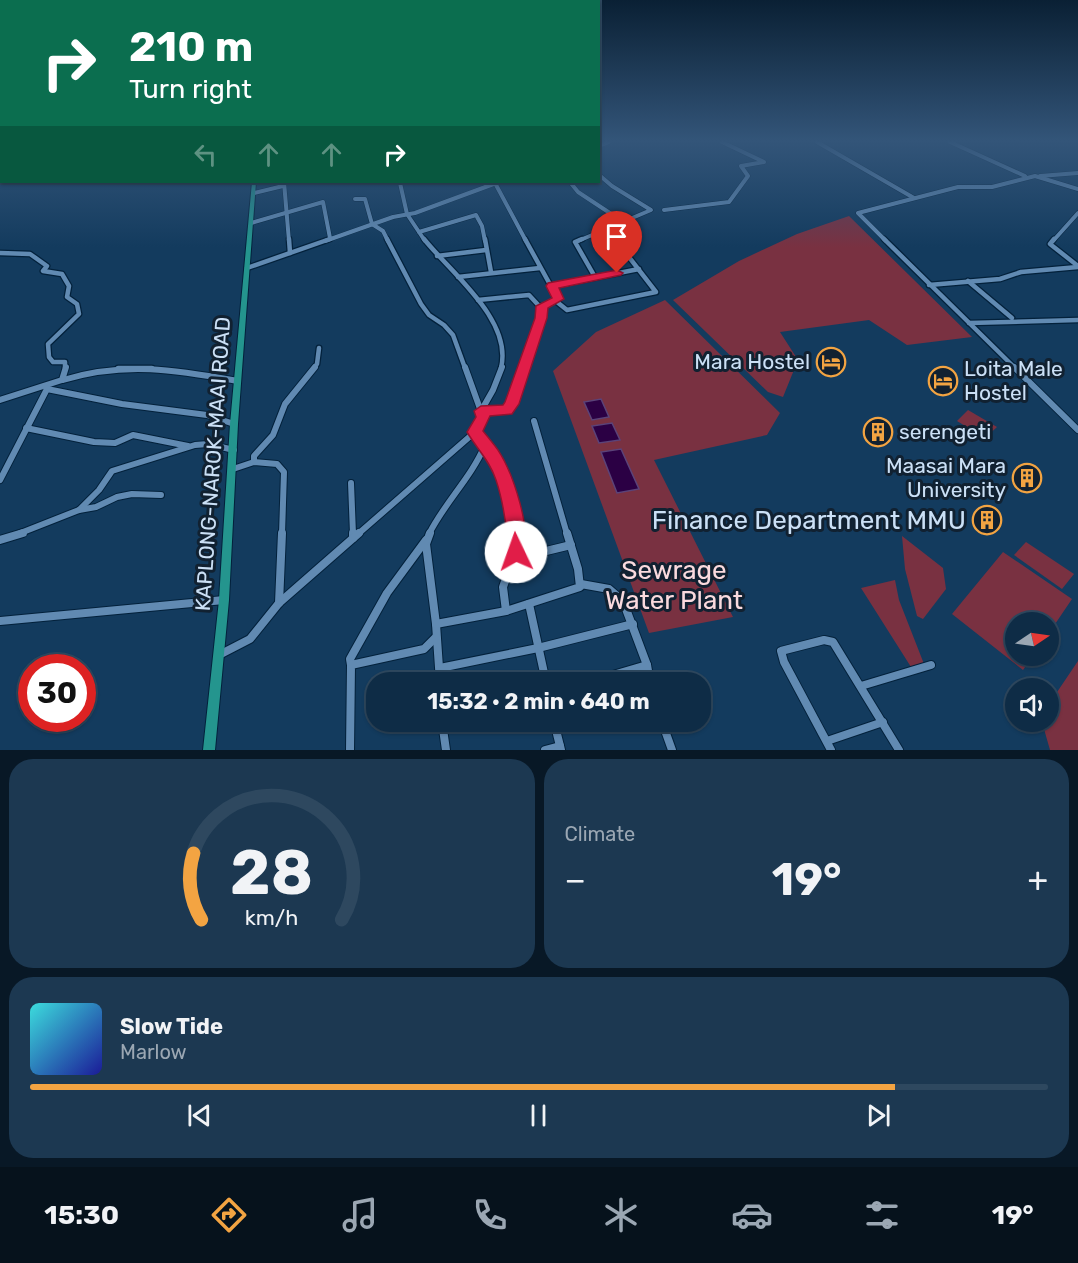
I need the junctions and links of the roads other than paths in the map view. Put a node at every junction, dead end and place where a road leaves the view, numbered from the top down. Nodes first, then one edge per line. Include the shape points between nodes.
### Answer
1 (602, 177) edge
2 (748, 177) edge
3 (878, 177) edge
4 (1026, 177) edge
5 (1038, 177) edge
6 (254, 183) edge
7 (400, 183) dead end
8 (498, 183) edge
9 (571, 183) edge
10 (283, 184) edge
11 (483, 184) edge
12 (1078, 189) edge
13 (254, 193) junction
14 (914, 198) junction
15 (355, 199) dead end
16 (664, 210) dead end
17 (1078, 213) edge
18 (285, 214) junction
19 (407, 214) junction
20 (622, 220) junction
21 (251, 223) junction
22 (372, 224) junction
23 (606, 228) junction
24 (419, 232) junction
25 (330, 238) junction
26 (486, 250) junction
27 (0, 253) edge
28 (290, 253) junction
29 (438, 256) junction
30 (1078, 267) edge
31 (247, 268) junction
32 (540, 268) junction
33 (639, 269) junction
34 (491, 272) junction
35 (458, 277) junction
36 (595, 277) junction
37 (968, 281) junction
38 (929, 285) junction
39 (552, 286) junction
40 (478, 300) junction
41 (557, 302) junction
42 (541, 308) junction
43 (1015, 320) junction
44 (1078, 320) edge
45 (969, 323) junction
46 (320, 348) dead end
47 (62, 381) junction
48 (238, 381) junction
49 (47, 389) junction
50 (0, 401) edge
51 (481, 411) junction
52 (534, 421) dead end
53 (234, 424) junction
54 (26, 428) junction
55 (1078, 430) edge
56 (475, 432) junction
57 (485, 445) junction
58 (190, 446) junction
59 (234, 450) junction
60 (254, 462) junction
61 (233, 469) junction
62 (0, 480) edge
63 (351, 483) dead end
64 (161, 495) dead end
65 (78, 510) junction
66 (429, 536) junction
67 (353, 538) junction
68 (0, 540) edge
69 (571, 545) junction
70 (516, 552) junction
71 (581, 584) junction
72 (224, 600) junction
73 (279, 603) junction
74 (529, 604) junction
75 (506, 611) junction
76 (0, 621) edge
77 (436, 624) junction
78 (633, 624) junction
79 (436, 636) junction
80 (538, 648) junction
81 (218, 655) junction
82 (351, 665) junction
83 (647, 665) junction
84 (931, 665) dead end
85 (440, 668) junction
86 (440, 672) edge
87 (544, 672) edge
88 (623, 672) edge
89 (648, 672) edge
90 (861, 686) junction
91 (883, 722) junction
92 (443, 732) edge
93 (556, 732) edge
94 (666, 732) edge
95 (827, 741) junction
96 (560, 748) edge
97 (209, 750) edge
98 (350, 750) edge
99 (446, 750) edge
100 (545, 750) edge
101 (672, 750) edge
102 (831, 750) edge
103 (899, 750) edge

1 - 20 street via 651,210
2 - 16 street via 729,202
3 - 14 street
4 - 14 street via 992,187 958,187
5 - 12 street
6 - 13 highway, KAPLONG-NAROK-MAAI ROAD
7 - 19 street
8 - 32 street
9 - 20 street via 578,192
10 - 13 street
10 - 18 street
11 - 19 street
13 - 21 highway, KAPLONG-NAROK-MAAI ROAD
14 - 38 street via 859,215
15 - 22 street via 365,200
17 - 30 street via 1050,244
18 - 21 street
18 - 25 street via 323,202
18 - 28 street
19 - 22 street
19 - 24 street
20 - 23 street
21 - 31 highway, KAPLONG-NAROK-MAAI ROAD
22 - 25 street
22 - 51 street via 383,231 425,309 450,329
23 - 33 street
23 - 36 street via 575,242
24 - 26 street via 476,214
24 - 29 street
25 - 28 street
26 - 29 street
26 - 34 street
27 - 47 street via 34,255 47,266 43,271 66,278 67,297 77,304 80,314 48,344 53,362 64,362 66,366
28 - 31 street
29 - 35 street
30 - 37 street
31 - 48 highway, KAPLONG-NAROK-MAAI ROAD
32 - 34 street
32 - 39 street
33 - 36 street
33 - 41 street via 656,292 567,310
34 - 35 street
35 - 40 street
36 - 39 street
37 - 38 street
37 - 43 street
38 - 45 street
39 - 41 street
40 - 42 street via 529,295
40 - 51 street via 495,328 504,354 493,394
41 - 42 street
42 - 51 street via 512,404 507,410
43 - 44 street
43 - 45 street
45 - 55 street
46 - 60 street via 317,364 285,404 273,435 254,456
47 - 48 street via 93,371 142,366
47 - 49 street
47 - 50 street
48 - 53 highway, KAPLONG-NAROK-MAAI ROAD
49 - 50 street
49 - 53 street via 207,415
49 - 54 street
51 - 56 street via 483,417
52 - 69 street
53 - 59 highway, KAPLONG-NAROK-MAAI ROAD
54 - 58 street via 113,444 133,435
54 - 62 street
56 - 57 street
56 - 67 street
57 - 66 street via 476,467
57 - 70 street via 498,463 508,493
58 - 59 street via 208,444
58 - 65 street via 112,471
59 - 61 highway, KAPLONG-NAROK-MAAI ROAD
60 - 61 street
60 - 73 street via 277,464 284,472
61 - 72 highway, KAPLONG-NAROK-MAAI ROAD
63 - 67 street
64 - 65 street via 132,494
65 - 68 street
66 - 77 street via 426,544
66 - 82 street via 387,593 350,659
67 - 73 street
69 - 70 street via 542,552
69 - 71 street
70 - 75 street via 503,587
71 - 74 street via 577,590
71 - 78 street via 617,594
72 - 76 street
72 - 81 highway, KAPLONG-NAROK-MAAI ROAD
73 - 81 street via 250,639
74 - 75 street
74 - 80 street
75 - 77 street
77 - 79 street
78 - 80 street
78 - 83 street
79 - 82 street via 424,649
79 - 85 street
80 - 85 street
80 - 87 street
81 - 97 highway, KAPLONG-NAROK-MAAI ROAD
82 - 98 street
83 - 88 street
83 - 89 street
84 - 90 street
85 - 86 street
90 - 91 street
90 - 95 street via 828,639 781,651
91 - 95 street
91 - 103 street
92 - 99 street
93 - 96 street
94 - 101 street
95 - 102 street
96 - 100 street

